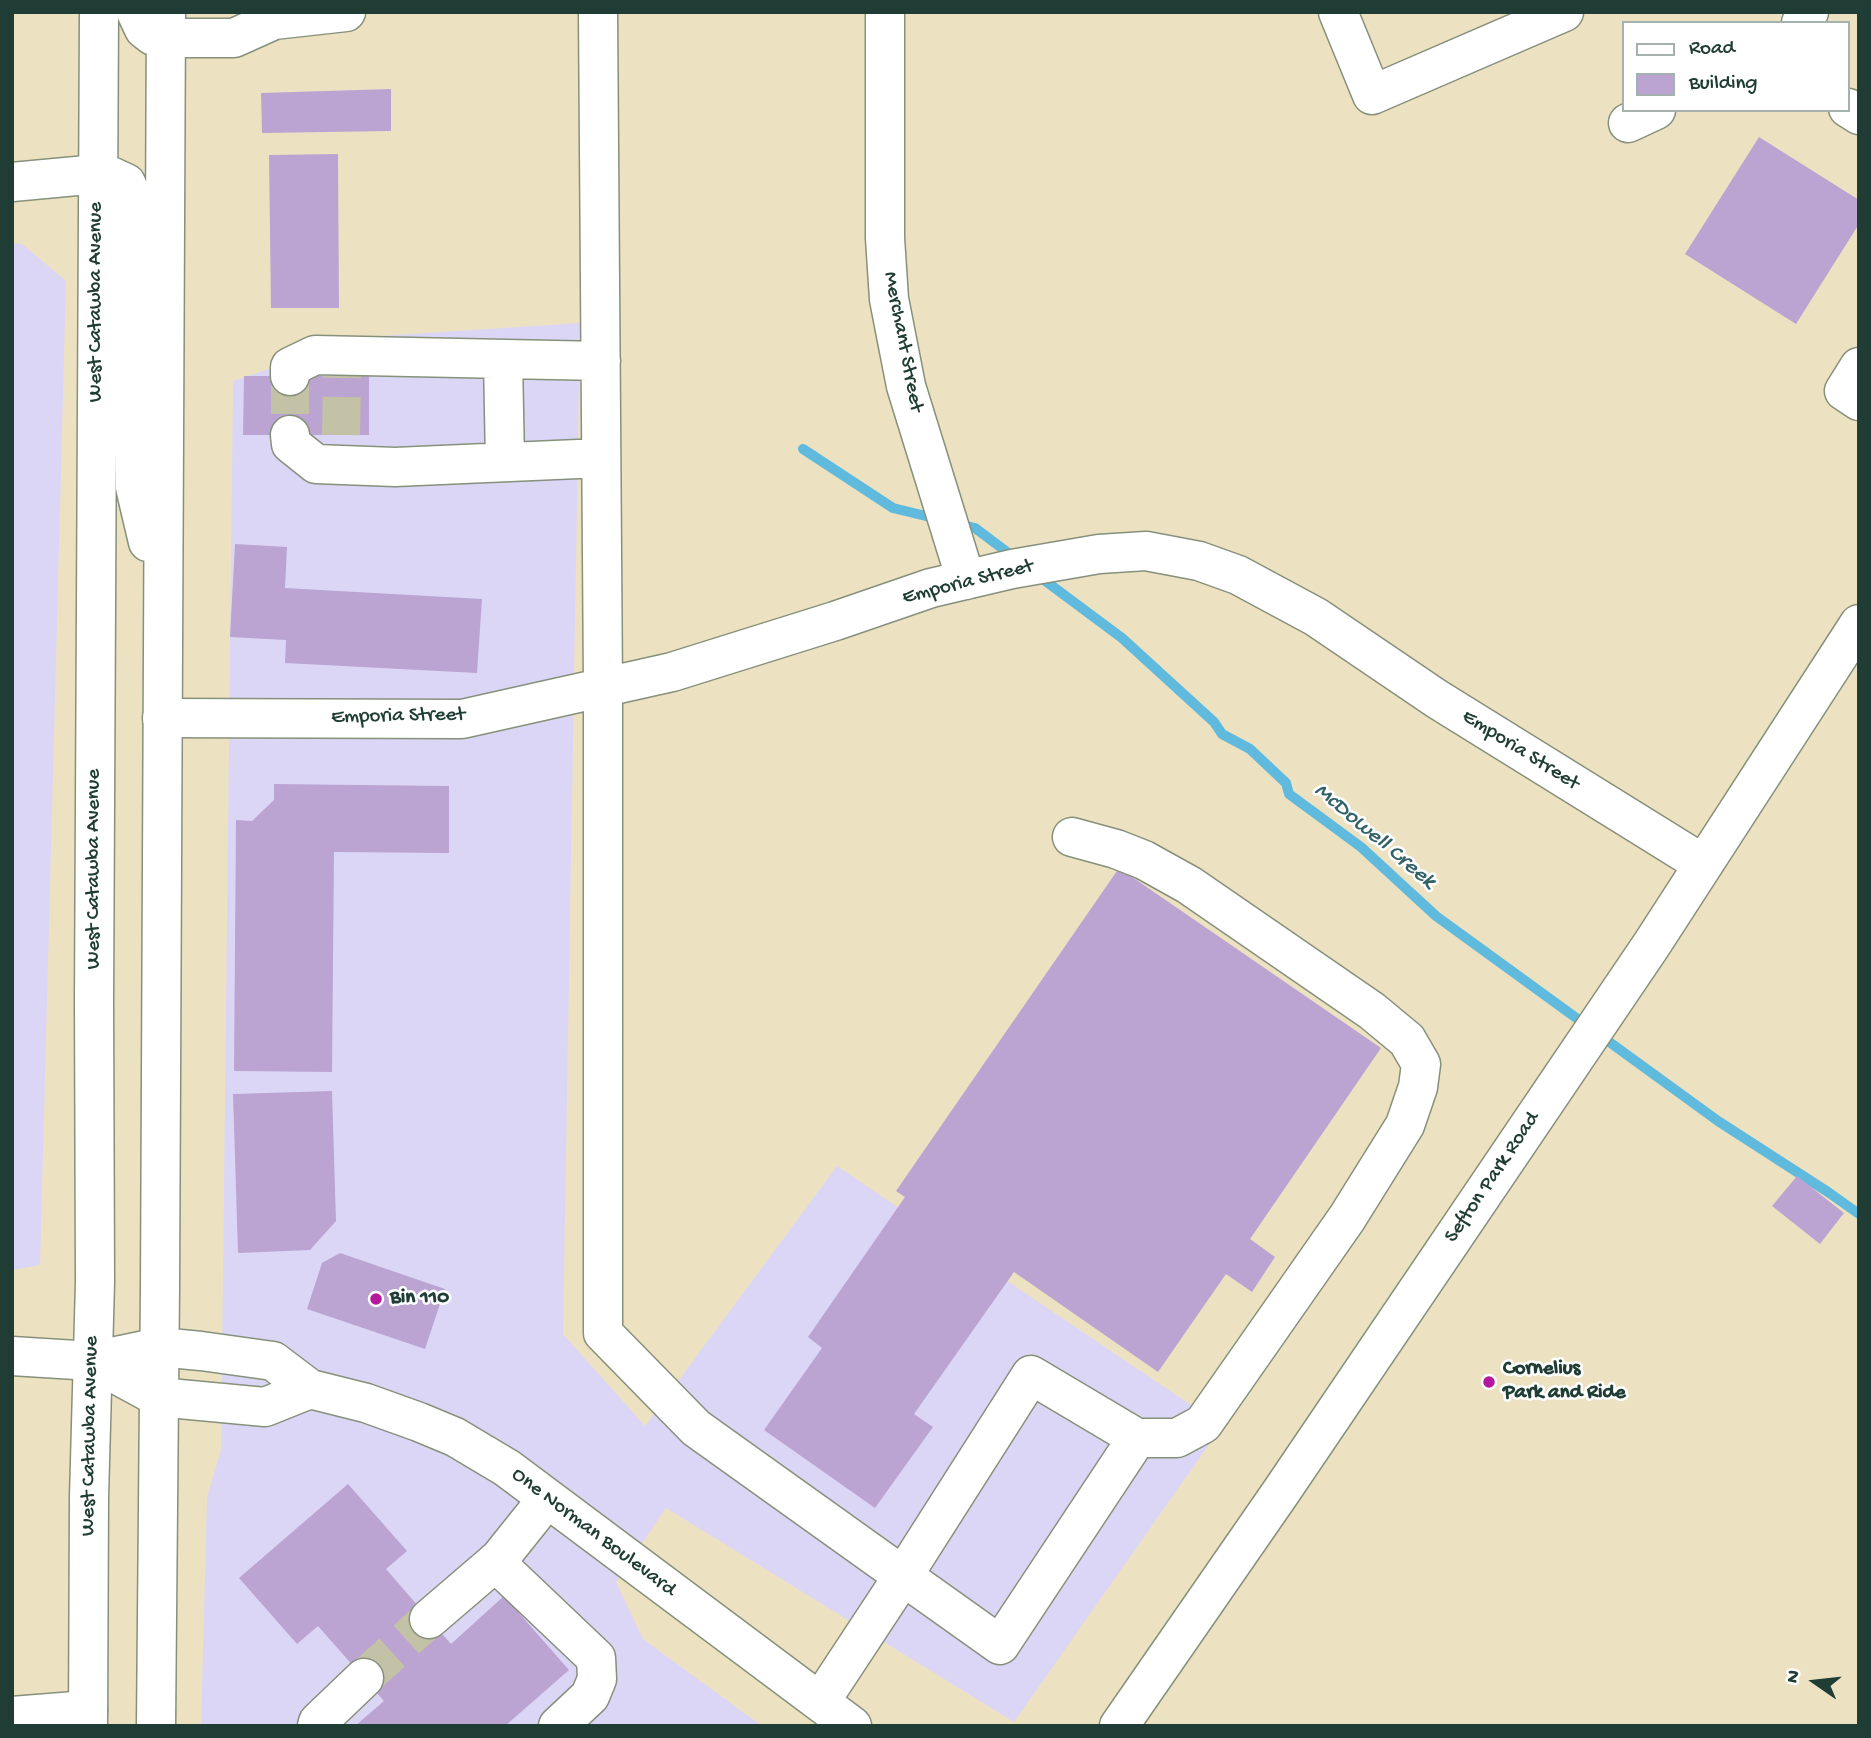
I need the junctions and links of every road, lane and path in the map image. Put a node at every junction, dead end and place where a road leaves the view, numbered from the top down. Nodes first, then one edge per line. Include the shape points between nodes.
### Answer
1 (99, 12) edge
2 (136, 12) edge
3 (346, 12) edge
4 (598, 12) edge
5 (885, 12) edge
6 (1338, 12) edge
7 (1564, 12) edge
8 (256, 16) edge
9 (166, 25) edge
10 (98, 174) junction
11 (12, 182) edge
12 (503, 359) junction
13 (601, 362) junction
14 (1859, 367) edge
15 (315, 371) dead end
16 (1859, 401) edge
17 (316, 442) dead end
18 (601, 458) junction
19 (505, 462) junction
20 (966, 580) junction
21 (163, 602) junction
22 (1859, 624) edge
23 (603, 687) junction
24 (162, 718) junction
25 (1072, 837) dead end
26 (1703, 864) junction
27 (159, 1347) junction
28 (12, 1356) edge
29 (92, 1361) junction
30 (310, 1389) junction
31 (158, 1397) junction
32 (1137, 1438) junction
33 (547, 1499) junction
34 (495, 1562) junction
35 (903, 1576) junction
36 (429, 1619) tunnel mouth
37 (364, 1678) tunnel mouth
38 (820, 1702) junction
39 (12, 1716) edge
40 (88, 1718) edge
41 (156, 1726) edge
42 (317, 1726) edge
43 (558, 1726) edge
44 (852, 1726) edge
45 (1119, 1726) edge

1 - 10 street, West Catawba Avenue
2 - 9 street via 153,36
3 - 8 street
4 - 13 street
5 - 20 street, Merchant Street via 889,299 906,386
6 - 7 street via 1372,95
8 - 9 street via 234,38
9 - 21 street
10 - 11 street
10 - 21 street via 126,183 133,198 135,486
10 - 29 street, West Catawba Avenue
12 - 13 street
12 - 15 street
12 - 19 street
13 - 18 street
14 - 16 street via 1844,391
17 - 19 street via 395,467
18 - 19 street
18 - 23 street
20 - 23 street, Emporia Street via 672,671
20 - 26 street, Emporia Street via 1099,554 1146,551 1199,561 1238,575 1316,617 1437,699
21 - 24 street
22 - 26 street, Sefton Park Road
23 - 24 street, Emporia Street via 462,719
23 - 35 street via 603,1333 696,1428
24 - 27 street
25 - 32 street via 1144,860 1189,885 1372,1011 1407,1040 1421,1064 1405,1125 1347,1218 1203,1424 1177,1438
26 - 45 street, Sefton Park Road
27 - 29 street, One Norman Boulevard
27 - 30 street, One Norman Boulevard via 273,1361
27 - 31 street
28 - 29 street, One Norman Boulevard
29 - 31 street, One Norman Boulevard
29 - 40 street, West Catawba Avenue
30 - 31 street, One Norman Boulevard via 265,1406
30 - 33 street, One Norman Boulevard via 366,1403 455,1437
31 - 41 street
32 - 35 street via 1031,1375
32 - 35 street via 1000,1645
33 - 34 street
33 - 38 street, One Norman Boulevard
34 - 36 street
34 - 43 street via 596,1658 597,1679 590,1696
35 - 38 street
37 - 42 street
38 - 44 street, One Norman Boulevard
39 - 40 street

